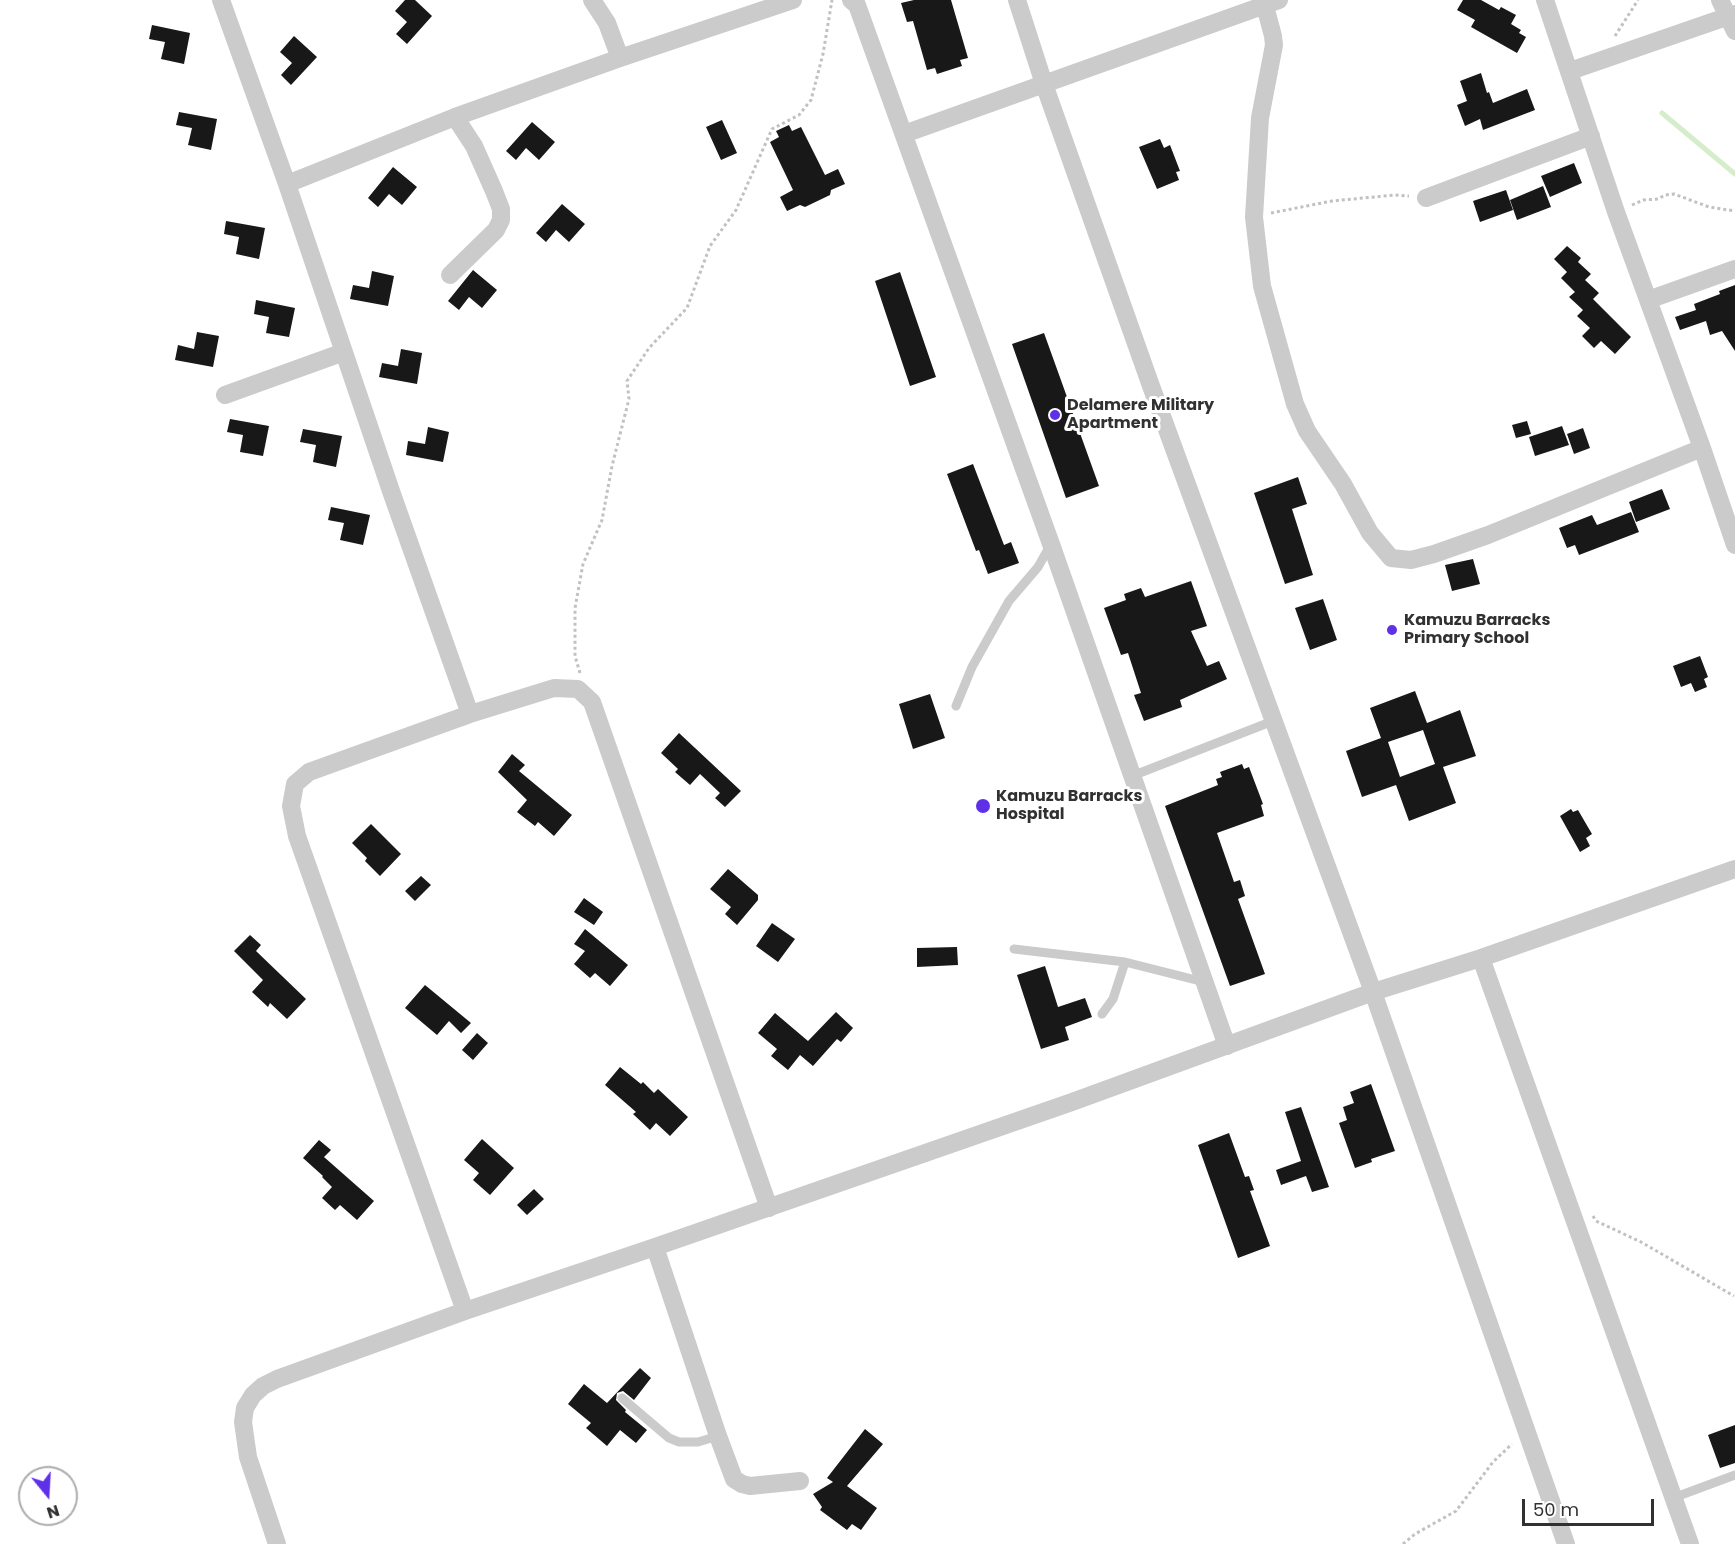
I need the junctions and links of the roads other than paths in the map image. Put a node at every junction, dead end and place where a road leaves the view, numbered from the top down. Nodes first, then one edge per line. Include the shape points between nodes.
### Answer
1 (220, 0) edge
2 (592, 0) edge
3 (793, 0) edge
4 (1017, 0) edge
5 (1545, 0) edge
6 (1719, 0) edge
7 (854, 2) edge
8 (1272, 3) edge
9 (1733, 21) edge
10 (620, 58) junction
11 (1570, 71) junction
12 (1044, 84) junction
13 (455, 117) junction
14 (904, 134) junction
15 (1591, 136) junction
16 (287, 184) junction
17 (1426, 198) road end
18 (1735, 269) edge
19 (450, 275) dead end
20 (1648, 300) junction
21 (344, 352) junction
22 (225, 395) dead end
23 (1702, 448) junction
24 (1051, 544) junction
25 (1735, 545) edge
26 (956, 706) dead end
27 (470, 714) junction
28 (1273, 721) junction
29 (1132, 776) junction
30 (1735, 869) edge
31 (1014, 949) dead end
32 (1481, 958) junction
33 (1125, 962) junction
34 (1204, 982) junction
35 (1373, 992) junction
36 (1102, 1014) dead end
37 (1227, 1046) junction
38 (769, 1208) junction
39 (655, 1247) junction
40 (465, 1311) junction
41 (622, 1398) dead end
42 (718, 1436) junction
43 (1735, 1475) edge
44 (800, 1481) dead end
45 (1673, 1498) junction
46 (277, 1544) edge
47 (1566, 1544) edge
48 (1690, 1544) edge

1 - 16 street
2 - 10 street via 607,23
3 - 10 street
4 - 12 street
5 - 11 street
6 - 9 street
7 - 14 street
8 - 12 street
8 - 23 street via 1274,45 1260,118 1254,217 1262,286 1295,404 1307,431 1370,533 1391,558 1411,560 1488,535
9 - 11 street
10 - 13 street
11 - 15 street
12 - 14 street
12 - 28 street
13 - 16 street
13 - 19 street via 474,146 501,209 501,220 496,230
14 - 24 street
15 - 17 street
15 - 20 street
16 - 21 street
18 - 20 street
20 - 23 street
21 - 22 street
21 - 27 street
23 - 25 street
24 - 26 lane via 1010,601 972,667
24 - 29 street
27 - 38 street via 566,687 586,695 595,709
27 - 40 street via 309,772 295,784 291,806 297,836
28 - 29 lane
28 - 35 street
29 - 34 street
30 - 32 street
31 - 33 lane
32 - 35 street
32 - 45 street
33 - 34 lane
33 - 36 lane via 1113,999
34 - 37 street
35 - 37 street
35 - 47 street
37 - 38 street
38 - 39 street
39 - 40 street
39 - 42 street
40 - 46 street via 277,1379 253,1395 245,1408 244,1439
41 - 42 lane via 679,1442
42 - 44 street via 730,1470 742,1484
43 - 45 lane
45 - 48 street

